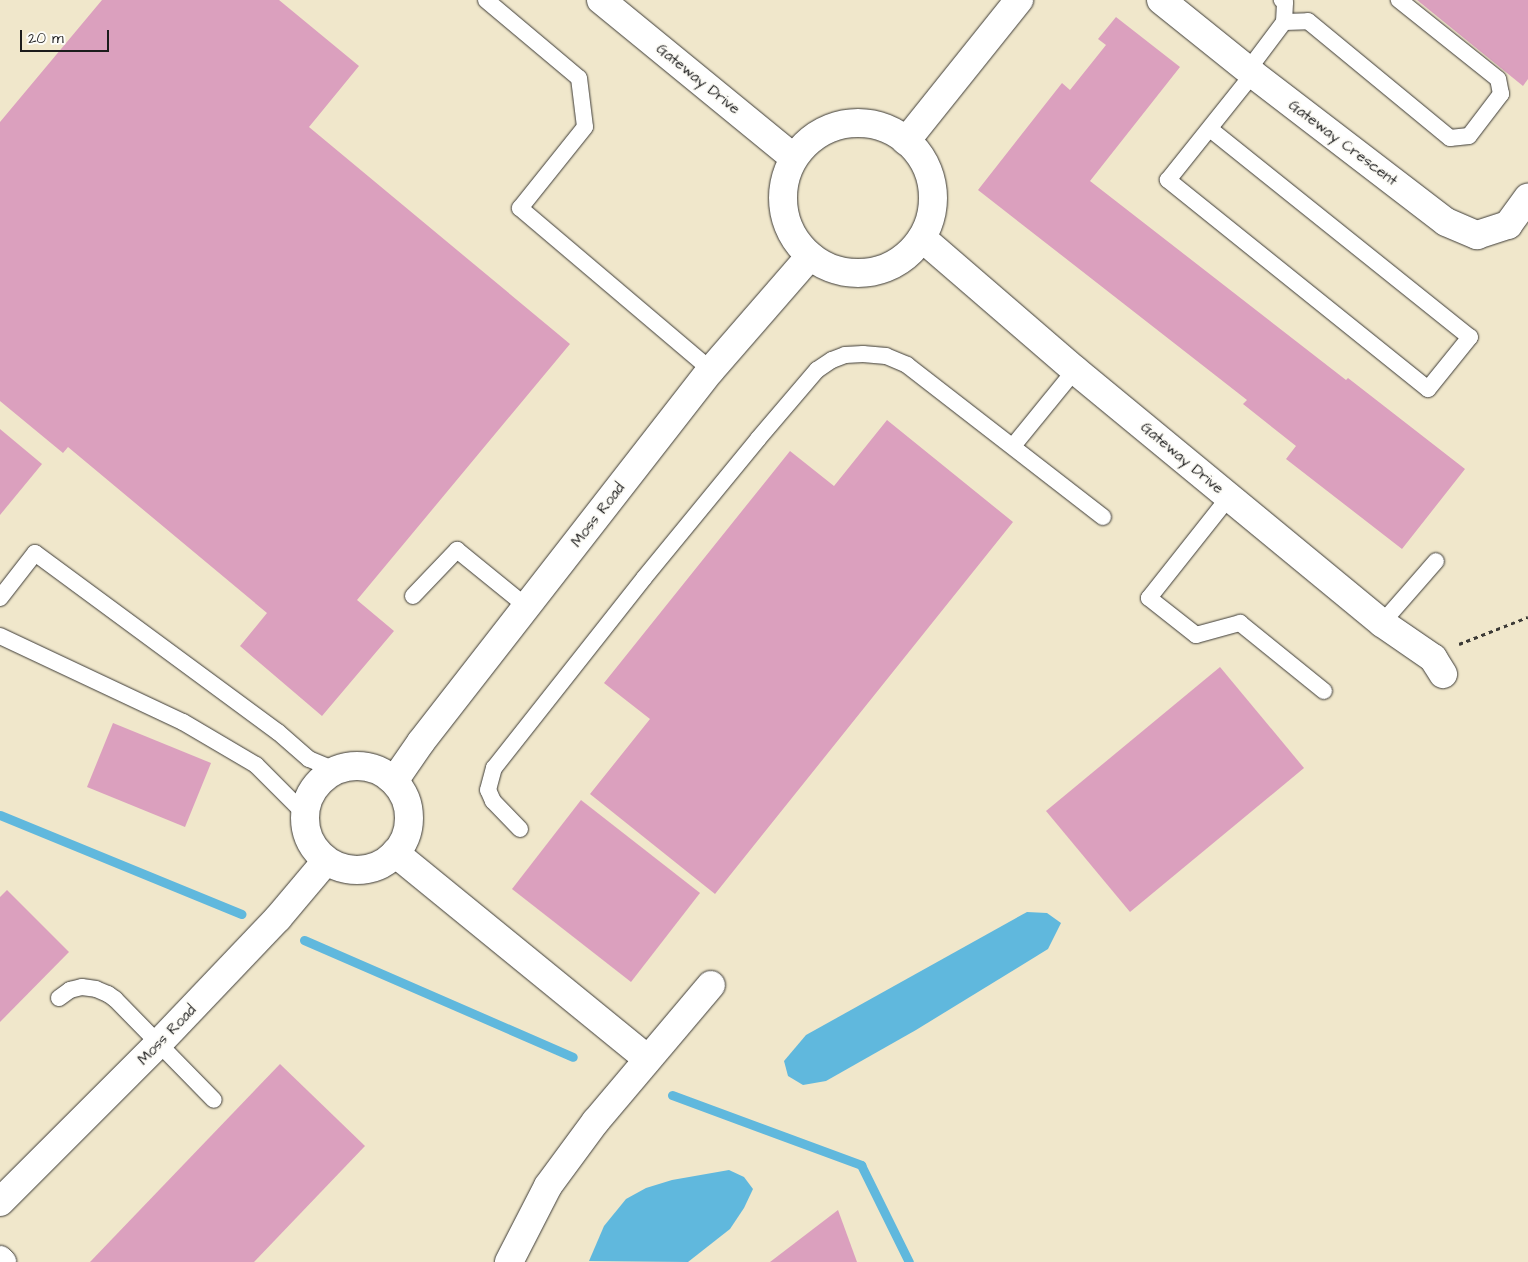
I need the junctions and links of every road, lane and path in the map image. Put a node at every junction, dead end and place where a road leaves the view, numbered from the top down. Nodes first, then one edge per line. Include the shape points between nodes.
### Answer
1 (486, 0) edge
2 (601, 0) edge
3 (1019, 0) edge
4 (1161, 0) edge
5 (1282, 0) edge
6 (1399, 0) edge
7 (1284, 22) junction
8 (1250, 72) junction
9 (1210, 129) junction
10 (906, 140) junction
11 (794, 158) junction
12 (1528, 197) edge
13 (922, 238) junction
14 (810, 256) junction
15 (711, 370) junction
16 (1075, 370) junction
17 (1013, 446) junction
18 (1229, 497) junction
19 (1103, 516) dead end
20 (1436, 561) dead end
21 (413, 596) dead end
22 (0, 598) edge
23 (526, 606) junction
24 (1528, 618) edge
25 (1382, 623) junction
26 (0, 636) edge
27 (1438, 666) joint
28 (1324, 691) dead end
29 (335, 770) junction
30 (394, 781) junction
31 (304, 813) junction
32 (520, 829) dead end
33 (395, 853) junction
34 (326, 861) junction
35 (711, 985) dead end
36 (59, 998) dead end
37 (158, 1044) junction
38 (648, 1059) junction
39 (214, 1100) dead end
40 (0, 1202) edge
41 (509, 1262) edge

1 - 15 lane via 579,78 585,127 520,208
2 - 11 street, Gateway Drive
3 - 10 street
4 - 8 street, Gateway Crescent
5 - 7 lane via 1285,2
6 - 7 lane via 1498,79 1501,94 1469,136 1450,138 1308,21
7 - 8 lane
8 - 9 lane
8 - 12 street, Gateway Crescent via 1446,222 1478,235 1508,225
9 - 9 lane via 1168,180 1428,389 1470,338
10 - 11 street via 884,128 859,123 834,127 811,139
10 - 13 street via 927,170 934,197 931,219
11 - 14 street via 785,178 782,199 789,227
13 - 14 street via 905,257 882,270 857,274 832,269
13 - 16 street, Gateway Drive
14 - 15 street, Moss Road
15 - 23 street, Moss Road
16 - 17 lane
16 - 18 street, Gateway Drive
17 - 19 lane
17 - 32 lane via 907,366 886,356 845,355 817,370 644,578 494,768 488,790 493,801
18 - 25 street, Gateway Drive
18 - 28 lane via 1149,598 1196,635 1240,623
20 - 25 lane
21 - 23 lane via 457,550
22 - 29 lane via 34,553 278,732 309,759
23 - 30 street, Moss Road
24 - 27 path via 1462,642
25 - 27 street, Gateway Drive
26 - 31 lane via 183,722 263,771
29 - 30 street via 366,766
29 - 31 street via 320,781 309,796
30 - 33 street via 402,792 409,817 405,836
31 - 34 street via 306,831 314,848
33 - 34 street via 383,863 362,870
33 - 38 street
34 - 37 street, Moss Road via 278,918
35 - 38 street
36 - 37 lane via 74,988 102,992 115,1000
37 - 39 lane
37 - 40 street, Moss Road
38 - 41 street via 548,1186

